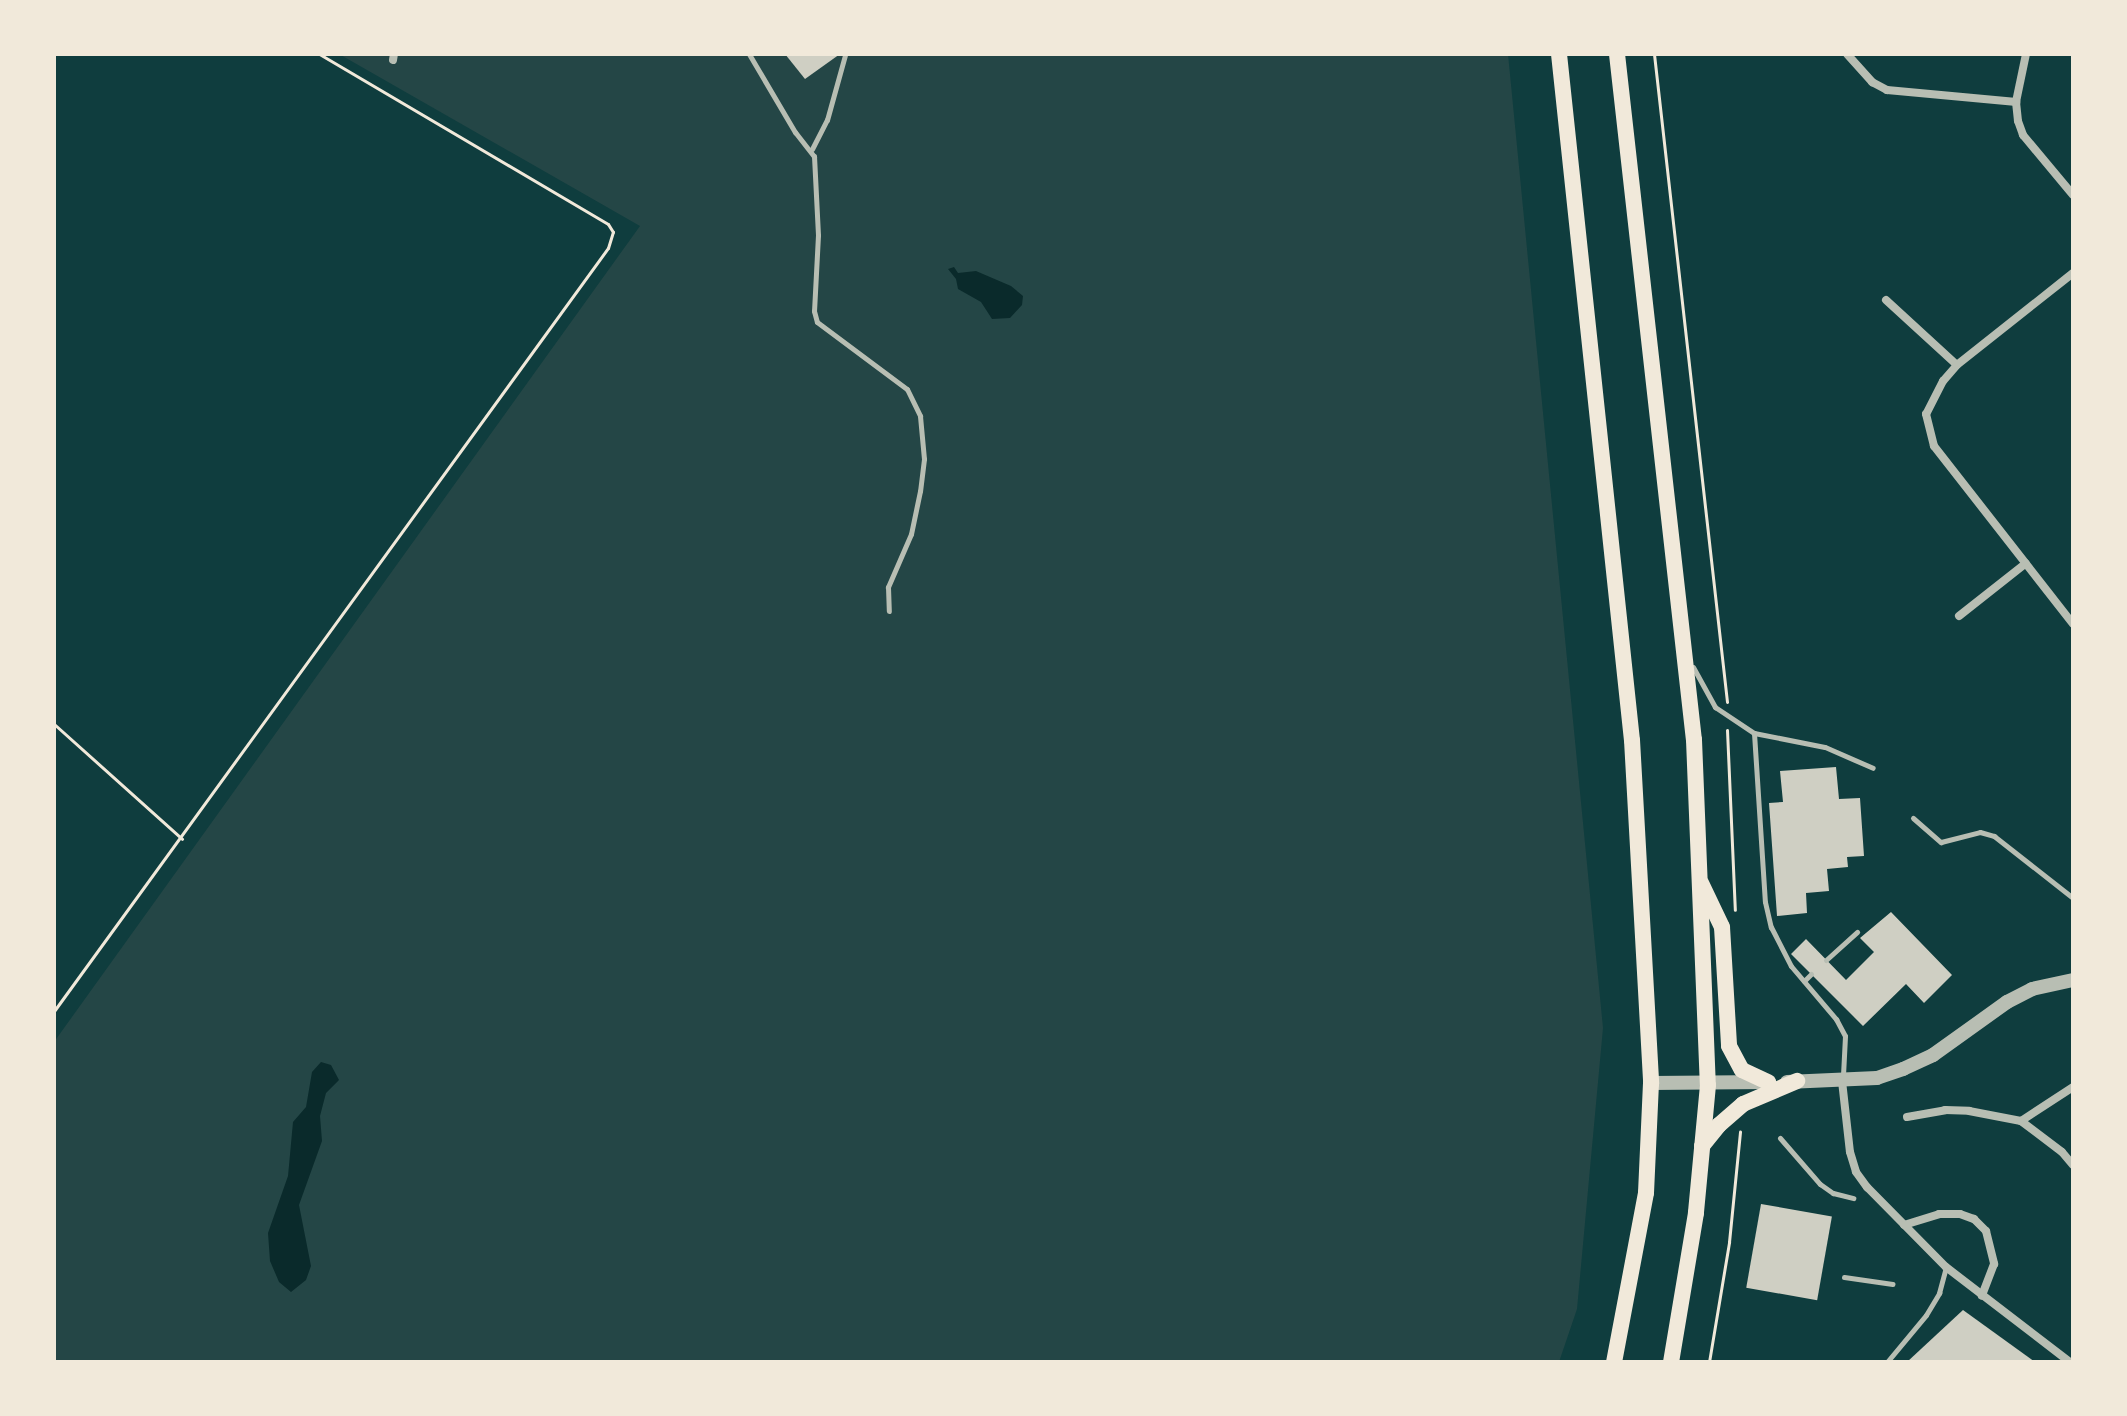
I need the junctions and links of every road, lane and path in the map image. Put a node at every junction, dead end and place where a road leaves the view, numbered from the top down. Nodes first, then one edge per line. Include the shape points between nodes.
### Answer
1 (319, 54) edge
2 (749, 54) edge
3 (1559, 54) edge
4 (1617, 54) edge
5 (1654, 54) edge
6 (1847, 54) edge
7 (2026, 54) edge
8 (845, 55) edge
9 (2016, 102) junction
10 (812, 149) junction
11 (2073, 195) edge
12 (2073, 273) edge
13 (1886, 300) dead end
14 (1957, 365) junction
15 (2026, 563) junction
16 (889, 611) dead end
17 (1959, 616) dead end
18 (2073, 624) edge
19 (1682, 640) junction
20 (1727, 707) dead end
21 (54, 724) edge
22 (1727, 726) dead end
23 (1754, 733) junction
24 (1873, 768) dead end
25 (1913, 818) dead end
26 (182, 839) junction
27 (1700, 881) junction
28 (2073, 898) edge
29 (1736, 917) dead end
30 (1857, 932) dead end
31 (1826, 960) dead end
32 (1811, 974) dead end
33 (2073, 980) edge
34 (1804, 981) junction
35 (54, 1011) edge
36 (1797, 1081) junction
37 (1842, 1081) junction
38 (1768, 1082) junction
39 (1651, 1083) junction
40 (1708, 1085) junction
41 (2073, 1087) edge
42 (1743, 1104) junction
43 (1907, 1117) dead end
44 (2021, 1121) junction
45 (1780, 1138) dead end
46 (1702, 1146) junction
47 (2073, 1165) edge
48 (1853, 1198) dead end
49 (1904, 1225) junction
50 (1946, 1267) junction
51 (1844, 1277) dead end
52 (1893, 1284) dead end
53 (1982, 1296) junction
54 (1614, 1362) edge
55 (1671, 1362) edge
56 (1709, 1362) edge
57 (1887, 1362) edge
58 (2070, 1362) edge

1 - 26 path via 608,224 613,232 608,248
2 - 10 lane via 795,132
3 - 39 main road via 1632,740
4 - 19 main road
5 - 20 path
6 - 9 street via 1872,82 1887,90
7 - 9 street
8 - 10 lane via 827,120
9 - 11 street via 2023,135
10 - 16 lane via 817,222 814,317 907,389 920,416 920,491 911,534 888,587
12 - 14 street
13 - 14 street
14 - 15 street via 1926,414 1934,446
15 - 17 street
15 - 18 street
19 - 23 lane via 1706,696
19 - 27 main road via 1694,740
21 - 26 path
22 - 29 path
23 - 24 lane via 1825,747
23 - 34 lane via 1765,902 1780,949
25 - 28 lane via 1941,842 1980,832 1994,836
26 - 35 path
27 - 38 main road via 1722,927 1729,1046 1742,1070
27 - 40 main road
30 - 31 lane
32 - 34 lane
33 - 37 street via 2032,989 2007,1002 1933,1055 1903,1069
34 - 37 lane via 1845,1036
36 - 37 street
36 - 38 street
36 - 42 main road
37 - 49 street via 1856,1172
38 - 40 street
39 - 40 street
39 - 54 main road via 1646,1193
40 - 46 main road
41 - 44 street
42 - 46 main road
42 - 56 path via 1729,1242
43 - 44 street via 1945,1110
44 - 47 street
45 - 48 lane via 1820,1184
46 - 55 main road
49 - 50 street
49 - 53 street via 1939,1214 1974,1219 1986,1231 1994,1264
50 - 53 street
50 - 57 lane via 1926,1315
51 - 52 lane
53 - 58 street

